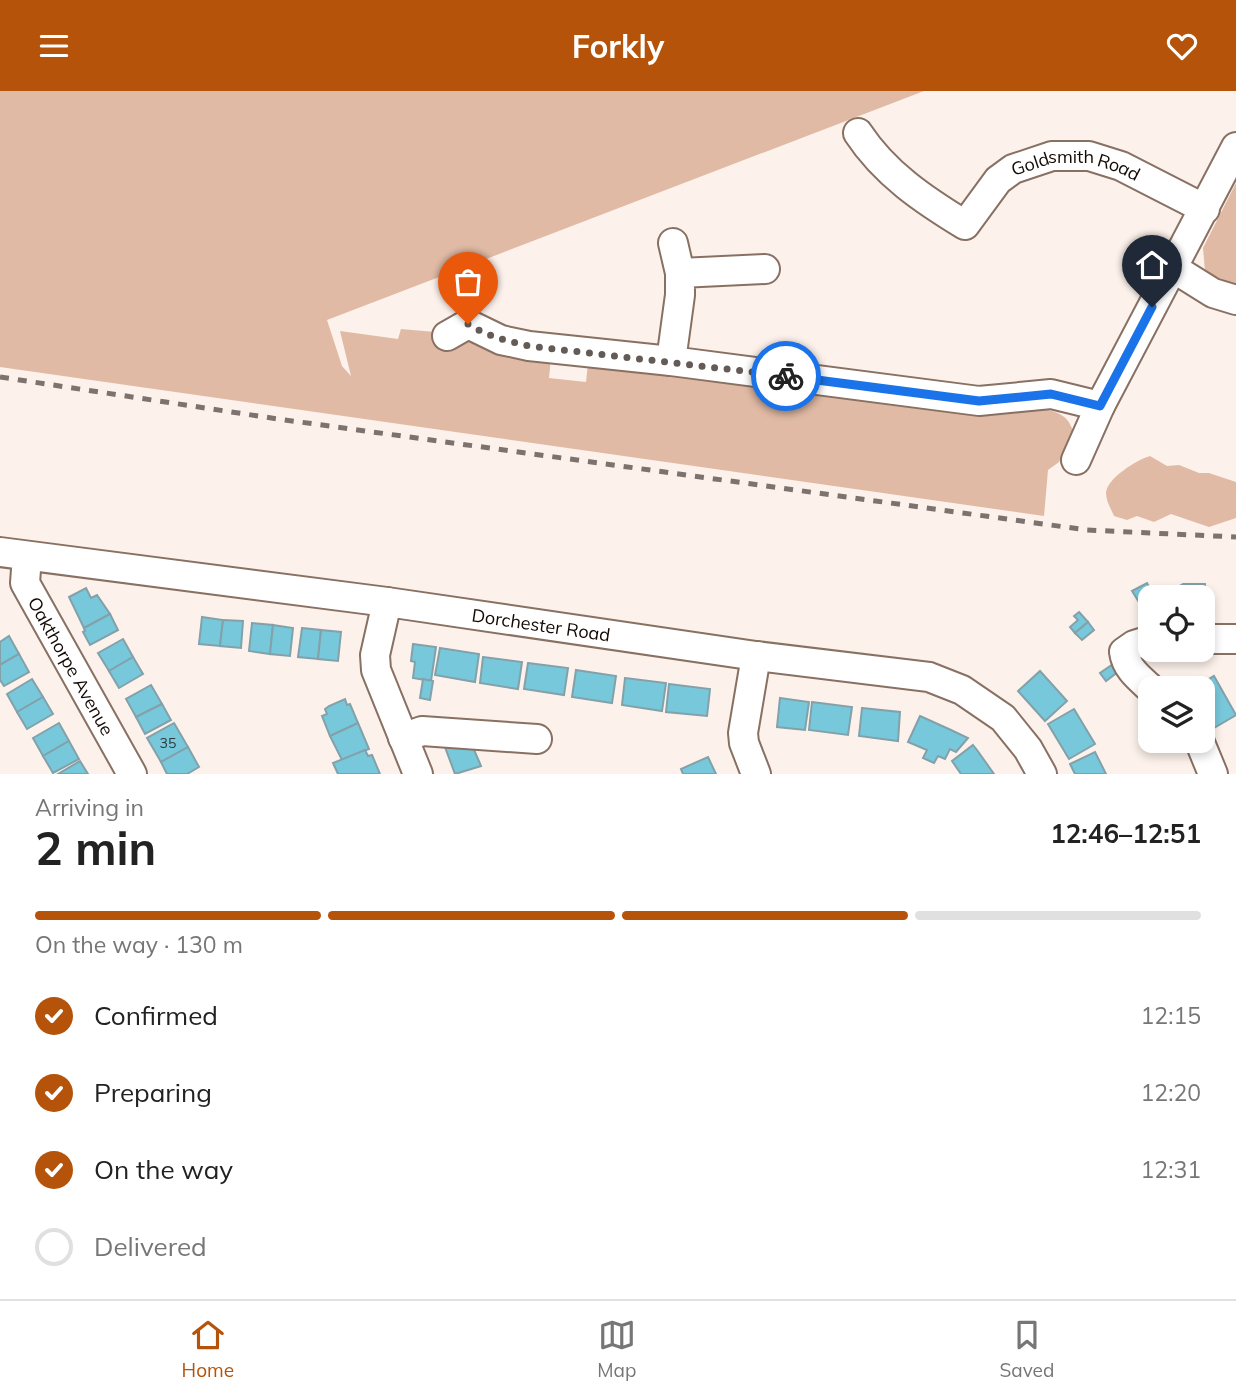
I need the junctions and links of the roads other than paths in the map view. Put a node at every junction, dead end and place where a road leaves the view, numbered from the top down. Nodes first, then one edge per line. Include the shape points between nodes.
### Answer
1 (1236, 147) edge
2 (861, 148) dead end
3 (1205, 209) junction
4 (673, 243) dead end
5 (1173, 268) junction
6 (765, 269) dead end
7 (680, 273) junction
8 (1236, 300) edge
9 (461, 320) dead end
10 (671, 361) junction
11 (1100, 406) junction
12 (1076, 460) dead end
13 (13, 554) edge
14 (387, 601) junction
15 (1215, 639) edge
16 (1236, 639) edge
17 (1138, 644) edge
18 (756, 656) junction
19 (1138, 676) edge
20 (403, 739) junction
21 (537, 740) dead end
22 (1204, 753) edge
23 (132, 774) edge
24 (418, 774) edge
25 (756, 774) edge
26 (1042, 774) edge
27 (1213, 774) edge

1 - 3 street
2 - 3 street, Goldsmith Road via 929,203 960,235 998,180 1013,169 1052,156 1089,156 1121,166
3 - 5 street
4 - 7 street
5 - 8 street via 1213,293
5 - 11 street
6 - 7 street
7 - 10 street
9 - 10 street via 500,340 529,346
10 - 11 street via 979,401 1051,394
11 - 12 street
13 - 14 street, Dorchester Road
13 - 23 street, Oakthorpe Avenue
14 - 18 street, Dorchester Road
14 - 20 street via 376,670
15 - 16 street
17 - 19 street via 1124,652
18 - 25 street via 743,733
18 - 26 street, Dorchester Road via 929,677 962,689 1003,718
20 - 21 street via 422,731
20 - 24 street
22 - 27 street

